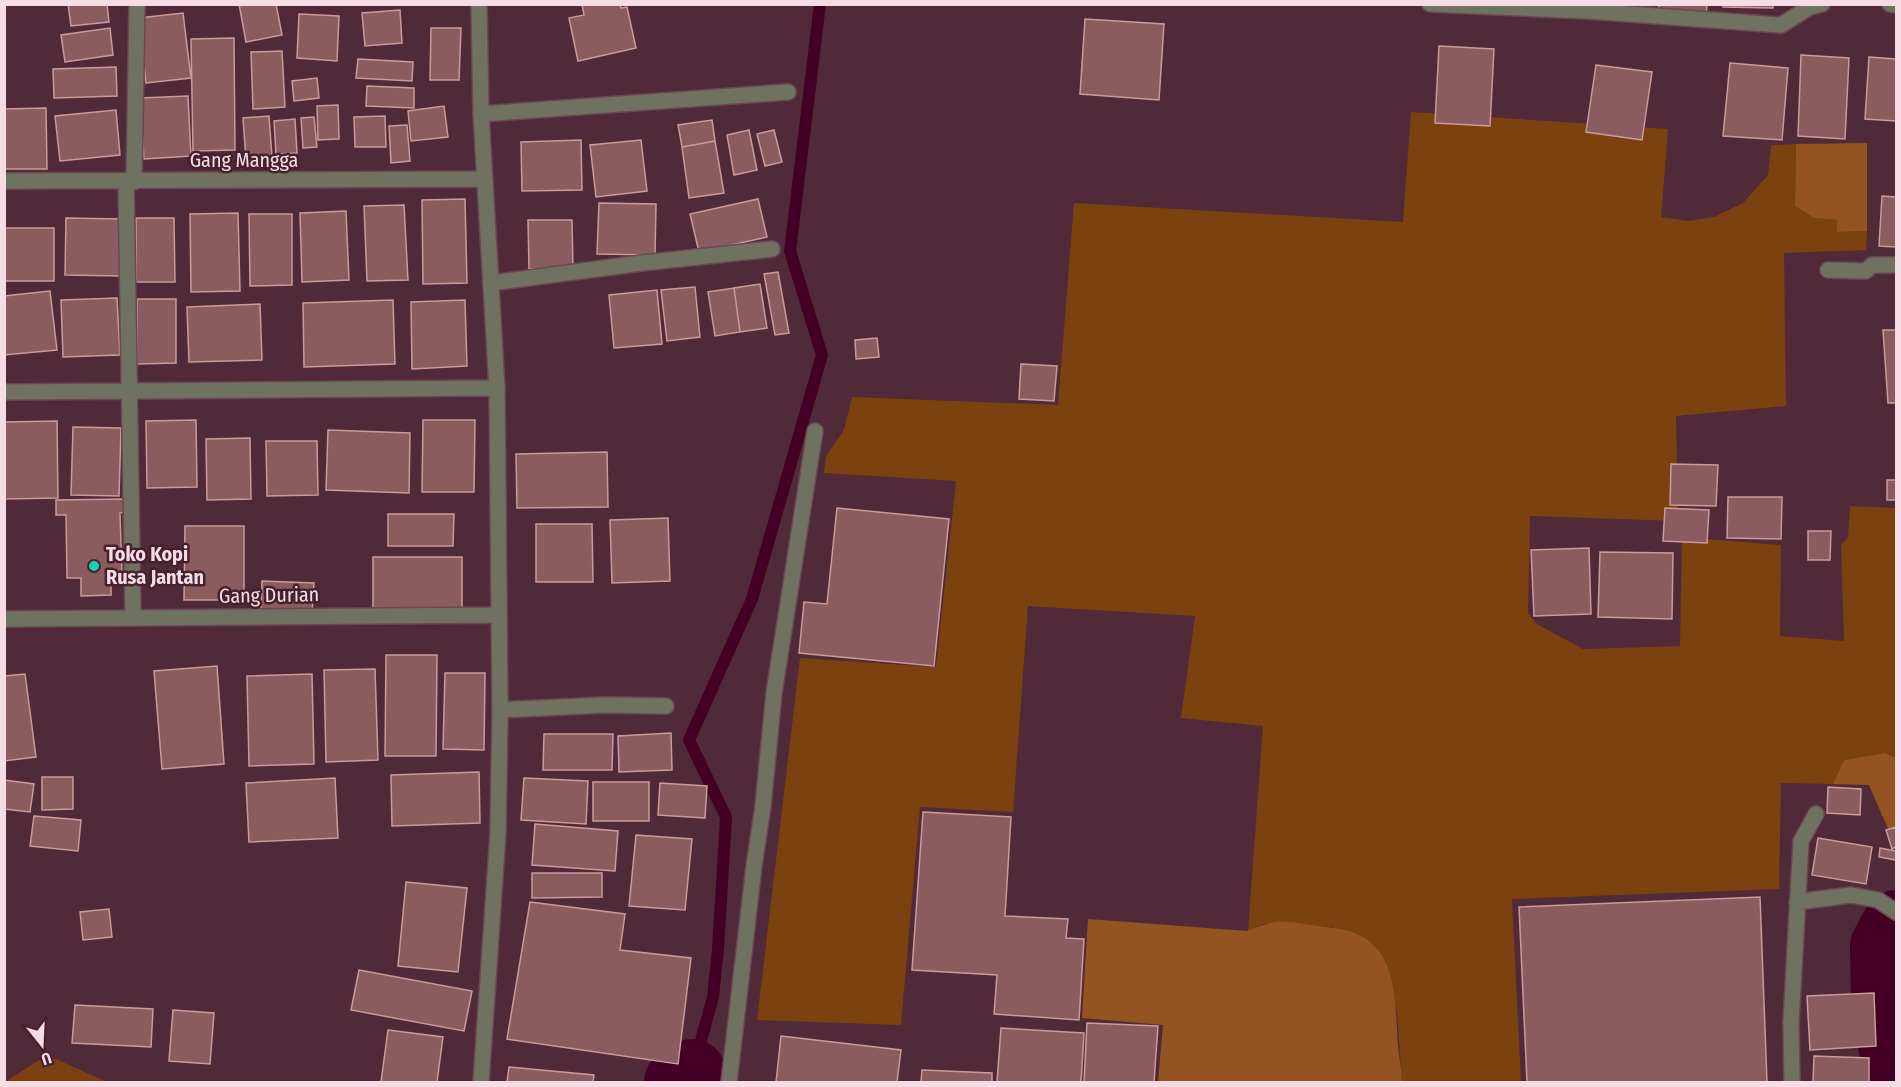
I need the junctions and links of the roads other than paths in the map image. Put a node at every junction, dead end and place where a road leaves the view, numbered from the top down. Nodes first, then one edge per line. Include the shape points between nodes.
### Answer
1 (137, 4) edge
2 (479, 4) edge
3 (1430, 4) edge
4 (1822, 4) edge
5 (1890, 4) edge
6 (1896, 5) edge
7 (788, 92) dead end
8 (481, 114) junction
9 (484, 179) junction
10 (4, 181) edge
11 (130, 182) junction
12 (772, 249) dead end
13 (1896, 265) edge
14 (1828, 270) dead end
15 (491, 283) junction
16 (497, 388) junction
17 (129, 391) junction
18 (4, 392) edge
19 (815, 431) dead end
20 (498, 615) junction
21 (132, 618) junction
22 (4, 619) edge
23 (666, 706) dead end
24 (500, 710) junction
25 (1816, 814) dead end
26 (1797, 902) junction
27 (1894, 910) edge
28 (481, 1083) edge
29 (729, 1083) edge
30 (1792, 1083) edge

1 - 11 street
2 - 8 street
3 - 4 street via 1781,25
5 - 6 street
7 - 8 street
8 - 9 street
9 - 11 street, Gang Mangga
9 - 15 street
10 - 11 street, Gang Mangga
11 - 17 street
12 - 15 street
13 - 14 street via 1872,265 1866,271
15 - 16 street
16 - 17 street
16 - 20 street
17 - 18 street
17 - 21 street
19 - 29 street via 774,693 764,806
20 - 21 street, Gang Durian
20 - 24 street
21 - 22 street, Gang Durian
23 - 24 street
24 - 28 street via 498,833
25 - 26 street via 1801,841
26 - 27 street via 1851,895 1878,900
26 - 30 street

